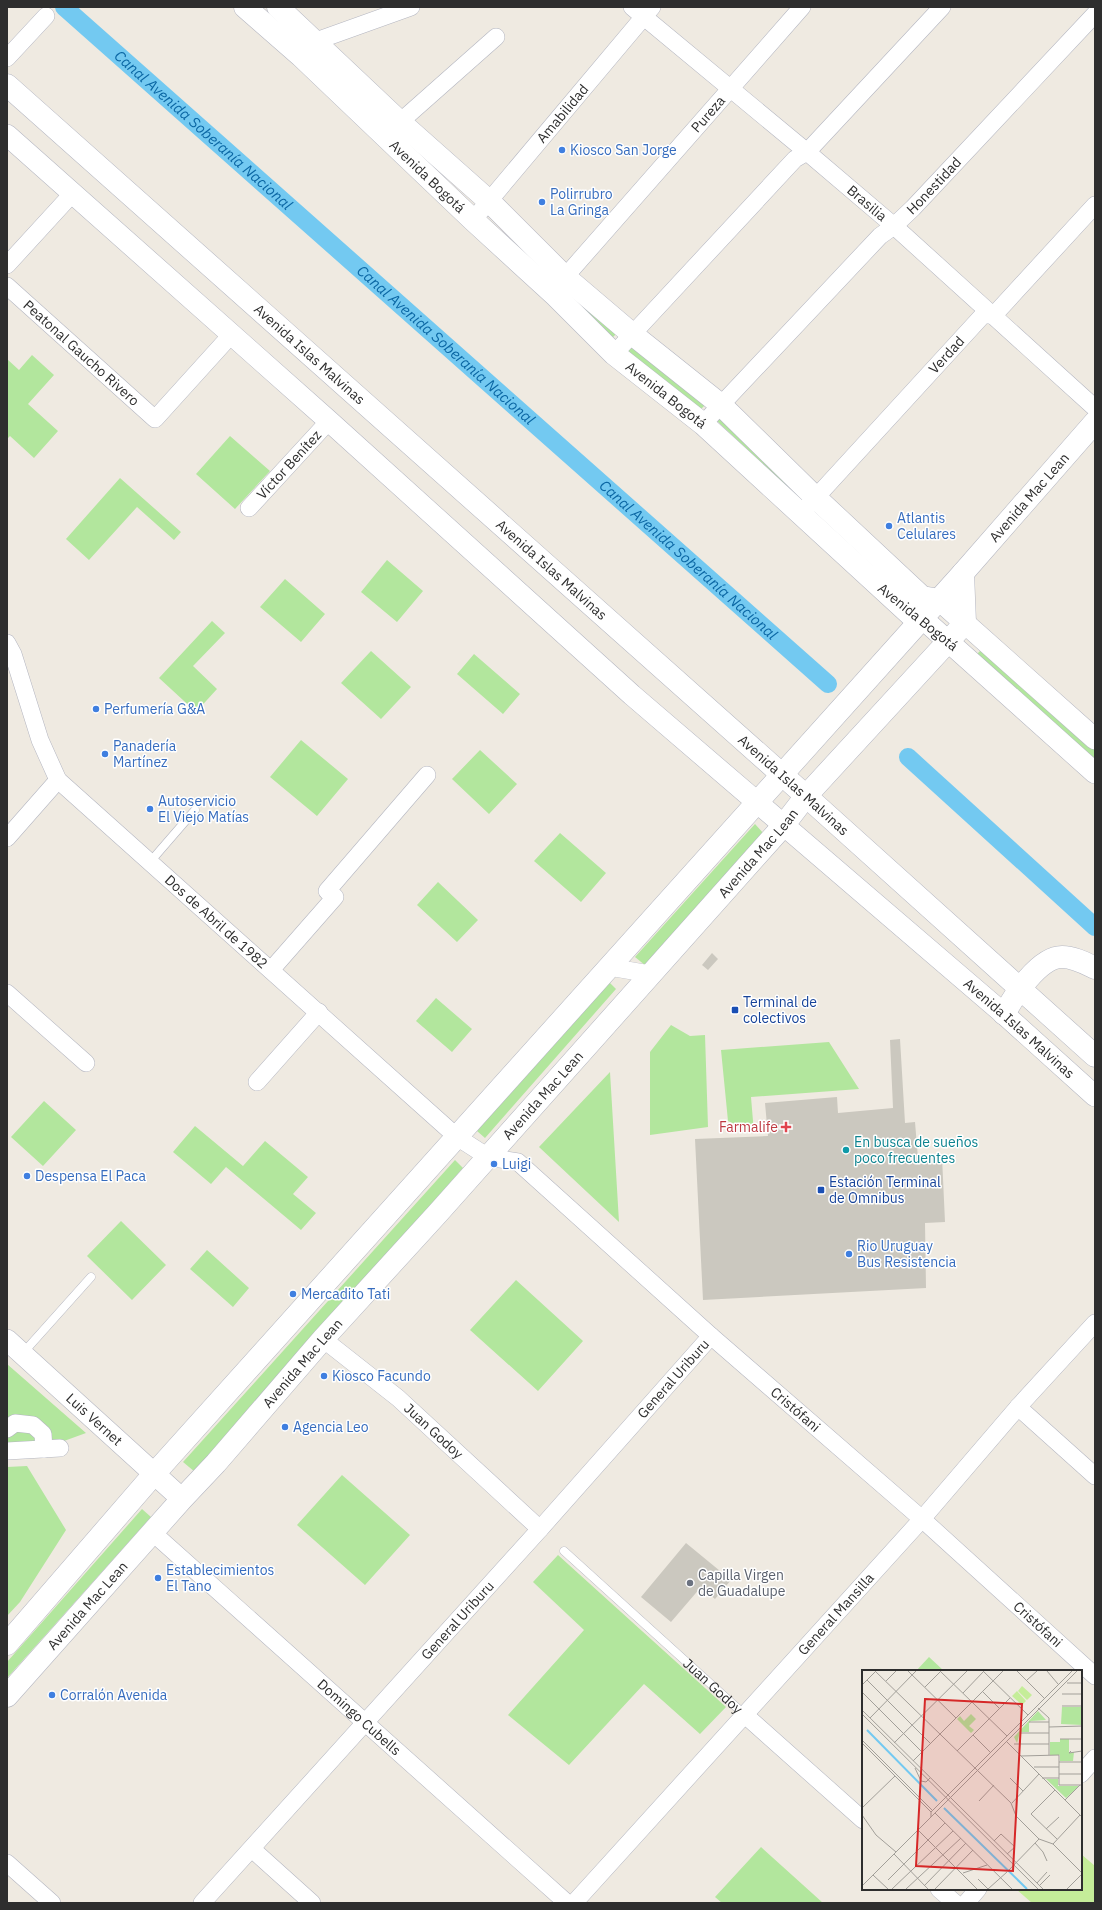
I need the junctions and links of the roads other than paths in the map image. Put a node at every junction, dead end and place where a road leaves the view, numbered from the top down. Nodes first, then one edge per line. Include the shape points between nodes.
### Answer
1 (245, 7) edge
2 (278, 7) edge
3 (411, 7) edge
4 (802, 7) edge
5 (942, 7) edge
6 (643, 11) edge
7 (1095, 14) edge
8 (46, 16) dead end
9 (496, 37) dead end
10 (308, 49) junction
11 (7, 58) edge
12 (7, 85) edge
13 (730, 88) junction
14 (400, 122) junction
15 (7, 135) edge
16 (807, 152) junction
17 (72, 194) junction
18 (489, 201) junction
19 (1095, 205) edge
20 (473, 220) junction
21 (894, 226) junction
22 (7, 265) edge
23 (565, 276) junction
24 (7, 286) edge
25 (556, 296) junction
26 (994, 315) junction
27 (632, 334) junction
28 (231, 335) junction
29 (614, 354) junction
30 (721, 405) junction
31 (1095, 408) edge
32 (329, 421) junction
33 (1095, 422) edge
34 (703, 424) junction
35 (816, 498) junction
36 (249, 508) dead end
37 (800, 514) junction
38 (963, 573) junction
39 (939, 600) junction
40 (922, 618) junction
41 (966, 623) junction
42 (948, 641) junction
43 (7, 643) edge
44 (1095, 739) edge
45 (1095, 773) edge
46 (782, 774) junction
47 (427, 775) dead end
48 (58, 780) junction
49 (806, 796) junction
50 (757, 803) junction
51 (195, 810) dead end
52 (783, 826) junction
53 (7, 838) edge
54 (150, 862) junction
55 (609, 967) junction
56 (1095, 968) edge
57 (271, 970) junction
58 (650, 974) junction
59 (1019, 988) junction
60 (7, 993) edge
61 (319, 1012) junction
62 (1004, 1014) junction
63 (1095, 1056) edge
64 (86, 1063) dead end
65 (257, 1082) dead end
66 (1095, 1096) edge
67 (457, 1137) junction
68 (488, 1157) junction
69 (91, 1277) dead end
70 (1095, 1322) edge
71 (711, 1336) junction
72 (323, 1339) junction
73 (7, 1340) edge
74 (23, 1354) junction
75 (1018, 1407) junction
76 (7, 1429) edge
77 (7, 1452) edge
78 (154, 1474) junction
79 (1095, 1476) edge
80 (182, 1499) junction
81 (922, 1519) junction
82 (540, 1529) junction
83 (152, 1532) junction
84 (564, 1551) dead end
85 (7, 1644) edge
86 (1095, 1676) edge
87 (7, 1696) edge
88 (745, 1715) junction
89 (365, 1723) junction
90 (1095, 1758) edge
91 (1082, 1773) edge
92 (862, 1819) edge
93 (252, 1849) junction
94 (7, 1863) edge
95 (940, 1890) edge
96 (977, 1890) edge
97 (52, 1903) edge
98 (202, 1903) edge
99 (312, 1903) edge
100 (567, 1903) edge
101 (574, 1903) edge
102 (955, 1903) edge
103 (966, 1903) edge

1 - 10 main road, Avenida Bogotá
2 - 10 main road, Avenida Bogotá
3 - 10 street
4 - 13 street, Pureza
5 - 16 street
6 - 13 street, Brasilia
6 - 18 street, Amabilidad
7 - 21 street, Honestidad
8 - 11 street
9 - 14 street
10 - 14 main road, Avenida Bogotá
10 - 20 main road, Avenida Bogotá
12 - 46 main road, Avenida Islas Malvinas
13 - 16 street, Brasilia
13 - 23 street, Pureza
14 - 18 main road, Avenida Bogotá
15 - 17 street, Avenida Islas Malvinas
16 - 21 street, Brasilia
16 - 27 street via 795,159
17 - 22 street
17 - 28 street, Avenida Islas Malvinas
18 - 20 street, Amabilidad
18 - 23 main road, Avenida Bogotá
19 - 26 street, Verdad
20 - 25 main road, Avenida Bogotá
21 - 26 street, Brasilia
21 - 30 street, Honestidad via 880,236
23 - 25 street, Pureza
23 - 27 main road, Avenida Bogotá
24 - 28 street, Peatonal Gaucho Rivero via 155,419
25 - 29 main road, Avenida Bogotá
26 - 31 street, Brasilia
26 - 35 street, Verdad via 983,314
27 - 29 street
27 - 30 main road, Avenida Bogotá
28 - 32 street, Avenida Islas Malvinas
29 - 34 main road, Avenida Bogotá
30 - 34 street, Honestidad
30 - 35 main road, Avenida Bogotá
32 - 36 street, Víctor Benítez
32 - 50 street, Avenida Islas Malvinas via 632,695
33 - 38 main road, Avenida Mac Lean
34 - 37 main road, Avenida Bogotá
35 - 37 street, Verdad
35 - 39 main road, Avenida Bogotá via 922,597
37 - 40 main road, Avenida Bogotá via 913,617
38 - 39 main road, Avenida Mac Lean
38 - 41 main road
39 - 40 main road, Avenida Mac Lean
39 - 41 street, Avenida Bogotá
40 - 42 street, Avenida Bogotá
40 - 46 main road, Avenida Mac Lean
41 - 42 main road, Avenida Mac Lean
41 - 44 street, Avenida Bogotá
42 - 45 street, Avenida Bogotá
42 - 49 main road, Avenida Mac Lean
43 - 48 street, Dos de Abril de 1982 via 13,654 40,740
46 - 49 main road, Avenida Islas Malvinas
46 - 50 main road, Avenida Mac Lean
47 - 57 street via 327,890 335,897
48 - 53 street
48 - 54 street, Dos de Abril de 1982
49 - 52 main road, Avenida Mac Lean
49 - 59 main road, Avenida Islas Malvinas
50 - 52 street, Avenida Islas Malvinas
50 - 55 main road, Avenida Mac Lean
51 - 54 lane
52 - 58 main road, Avenida Mac Lean
52 - 62 street, Avenida Islas Malvinas
54 - 57 street, Dos de Abril de 1982
55 - 58 street
55 - 67 main road, Avenida Mac Lean
56 - 59 main road via 1062,957 1044,964
57 - 61 street, Dos de Abril de 1982
58 - 68 main road, Avenida Mac Lean
59 - 62 main road
59 - 63 main road, Avenida Islas Malvinas
60 - 64 street
61 - 65 street
61 - 67 street, Dos de Abril de 1982
62 - 66 street, Avenida Islas Malvinas
67 - 68 street, Dos de Abril de 1982
67 - 78 main road, Avenida Mac Lean
68 - 71 street, Cristófani via 518,1162
68 - 72 main road, Avenida Mac Lean
69 - 74 lane
70 - 75 street, General Mansilla
71 - 81 street, Cristófani
71 - 82 street, General Uriburu
72 - 80 main road, Avenida Mac Lean
72 - 82 street, Juan Godoy via 398,1398
73 - 74 street, Luis Vernet
74 - 78 street, Luis Vernet
75 - 79 street
75 - 81 street, General Mansilla
76 - 77 street via 15,1423 33,1425 43,1434 52,1449
78 - 80 street, Luis Vernet
78 - 85 main road, Avenida Mac Lean
80 - 83 main road, Avenida Mac Lean
81 - 86 street, Cristófani
81 - 88 street, General Mansilla
82 - 89 street, General Uriburu
83 - 87 main road, Avenida Mac Lean
83 - 89 street, Domingo Cubells
84 - 88 lane, Juan Godoy
88 - 92 street, Juan Godoy
88 - 101 street, General Mansilla
89 - 93 street, General Uriburu
89 - 100 street, Domingo Cubells
90 - 91 street
93 - 98 street, General Uriburu
93 - 99 street
94 - 97 street
95 - 102 street
96 - 103 street

